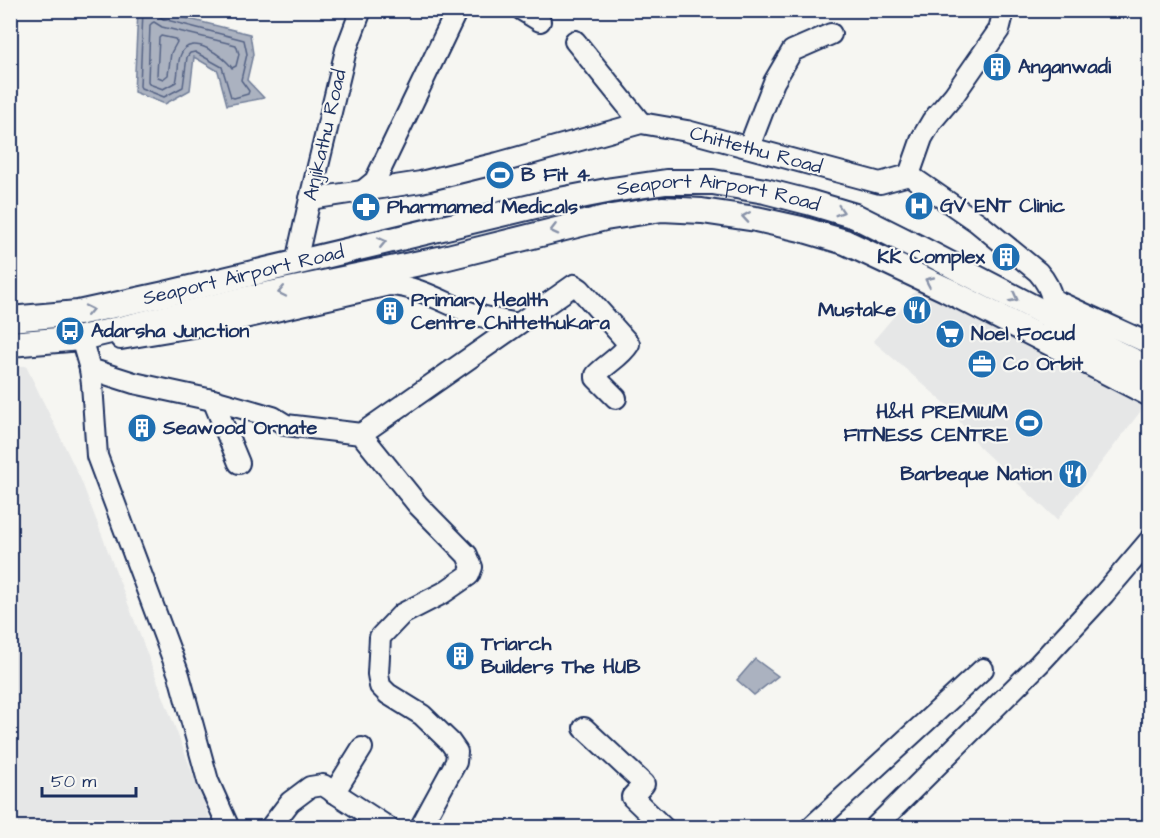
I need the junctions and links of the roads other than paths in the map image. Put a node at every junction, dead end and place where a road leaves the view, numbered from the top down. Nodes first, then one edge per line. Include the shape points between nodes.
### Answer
1 (361, 10) edge
2 (457, 10) edge
3 (522, 10) edge
4 (1004, 10) edge
5 (540, 21) dead end
6 (831, 34) dead end
7 (575, 41) dead end
8 (641, 123) junction
9 (749, 147) junction
10 (909, 175) junction
11 (364, 190) junction
12 (310, 199) junction
13 (296, 262) junction
14 (1048, 306) junction
15 (10, 319) edge
16 (517, 324) junction
17 (1032, 334) junction
18 (82, 342) junction
19 (19, 343) edge
20 (1149, 344) edge
21 (90, 369) junction
22 (1149, 369) edge
23 (1149, 394) edge
24 (616, 398) dead end
25 (213, 400) junction
26 (361, 434) junction
27 (239, 463) dead end
28 (1149, 540) edge
29 (982, 669) dead end
30 (584, 728) dead end
31 (362, 748) dead end
32 (435, 779) dead end
33 (338, 787) junction
34 (229, 828) edge
35 (270, 828) edge
36 (389, 828) edge
37 (420, 828) edge
38 (664, 828) edge
39 (810, 828) edge
40 (874, 828) edge

1 - 12 street, Anjikathu Road via 346,50
2 - 11 street via 375,181
3 - 5 street
4 - 10 street via 999,30 922,138
6 - 9 street via 792,51 774,82
7 - 8 street
8 - 9 street, Chittethu Road
8 - 11 street, Chittethu Road via 421,182
9 - 10 street, Chittethu Road via 880,183
10 - 14 street via 977,222 1038,272 1050,289
11 - 12 street, Chittethu Road
12 - 13 street, Anjikathu Road
13 -> 14 main road, Seaport Airport Road via 612,190 666,182 713,182 855,216
15 -> 13 main road, Seaport Airport Road via 78,313
14 - 17 main road
14 - 20 street
14 - 22 main road, Seaport Airport Road via 1115,352
16 - 18 street via 469,313 412,289 389,285 240,319
16 - 24 street via 576,285 629,344 596,375
16 - 26 street
17 -> 18 main road via 845,242 756,219 662,209 595,220 444,258 246,299
17 - 23 main road
18 - 19 main road
18 - 21 street
21 - 25 street
21 - 34 street via 97,456 179,675 208,781
25 - 26 street via 273,417 286,425
25 - 27 street
26 - 37 street via 418,506 467,555 472,567 469,575 443,593 402,614 380,637 380,686 422,715 457,752 456,762
28 - 40 street via 1039,664
29 - 39 street
30 - 38 street via 644,784 632,797
31 - 33 street
32 - 33 street via 412,824 407,826
33 - 35 street via 310,787 290,802
33 - 36 street

